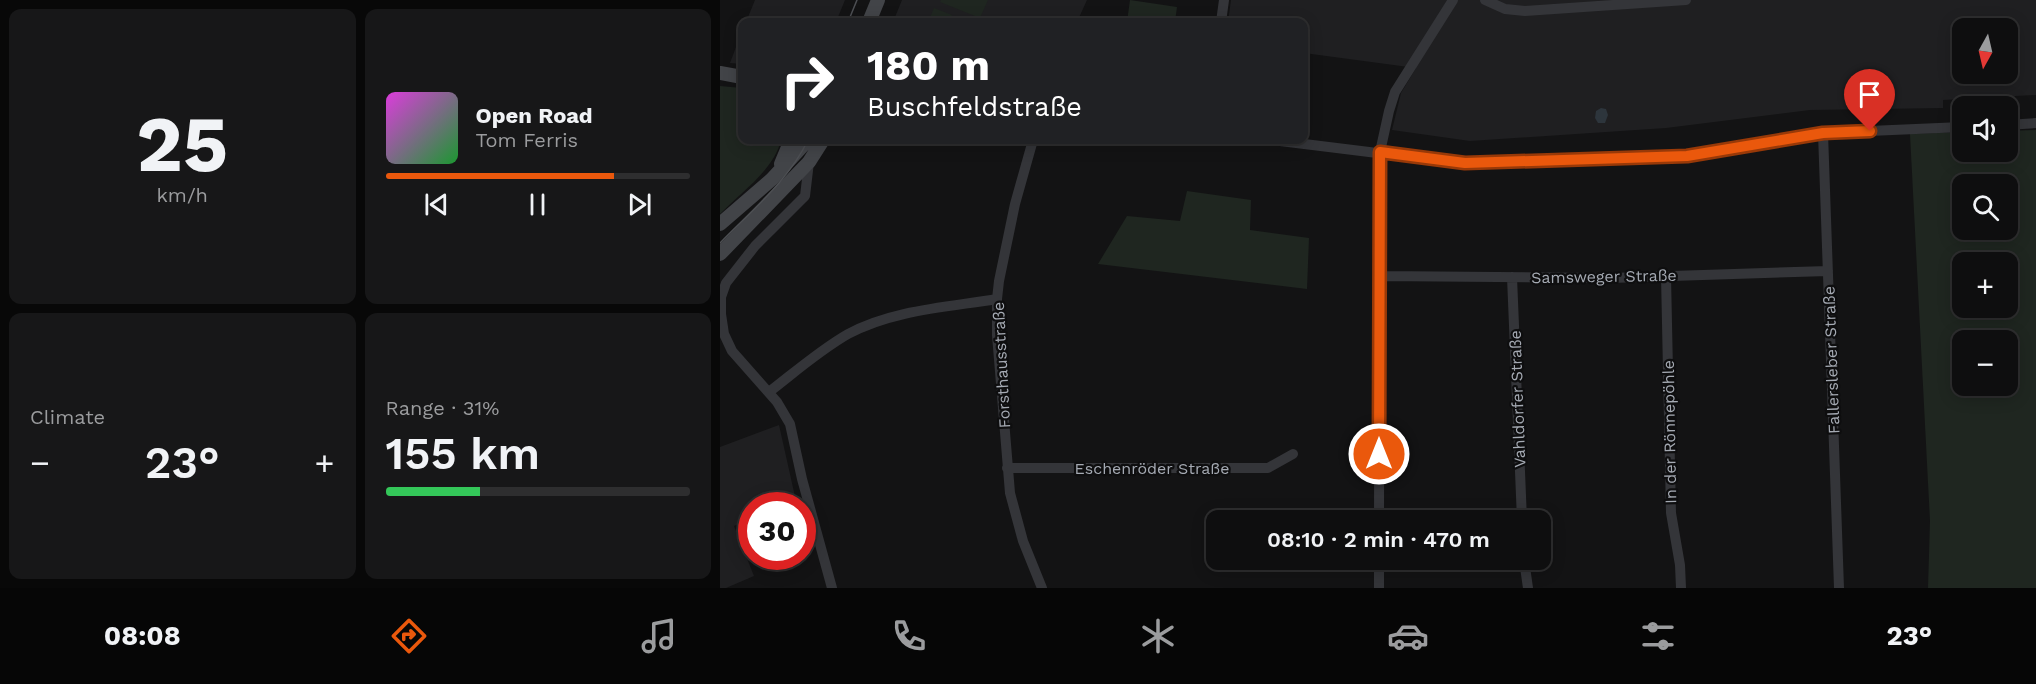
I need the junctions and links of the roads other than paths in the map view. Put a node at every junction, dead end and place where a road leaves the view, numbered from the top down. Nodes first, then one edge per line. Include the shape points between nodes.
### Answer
1 (878, 0) edge
2 (1224, 0) edge
3 (1453, 0) edge
4 (1485, 0) edge
5 (1686, 0) edge
6 (871, 18) edge
7 (1222, 18) edge
8 (720, 73) edge
9 (738, 76) edge
10 (2036, 123) edge
11 (2018, 124) edge
12 (1952, 127) edge
13 (1823, 133) junction
14 (790, 144) edge
15 (804, 144) edge
16 (820, 144) edge
17 (1032, 144) edge
18 (1308, 144) edge
19 (1380, 152) junction
20 (809, 162) junction
21 (772, 178) junction
22 (720, 224) edge
23 (720, 254) edge
24 (1827, 270) junction
25 (1380, 276) junction
26 (1666, 276) junction
27 (1512, 277) junction
28 (997, 299) junction
29 (769, 392) junction
30 (1293, 454) dead end
31 (1007, 468) junction
32 (1379, 510) edge
33 (1522, 510) edge
34 (1379, 570) edge
35 (1525, 570) edge
36 (832, 588) edge
37 (1042, 588) edge
38 (1379, 588) edge
39 (1528, 588) edge
40 (1681, 588) edge
41 (1839, 588) edge

1 - 6 main road
2 - 7 street
3 - 19 street via 1395,92
4 - 5 street via 1505,9 1525,11
8 - 9 main road
10 - 11 street
12 - 13 street
13 - 19 street via 1687,156 1465,163
13 - 24 street, Fallersleber Straße
14 - 21 main road
15 - 21 main road
16 - 20 main road
17 - 28 street, Forsthausstraße via 1015,204
18 - 19 street
19 - 25 street
20 - 23 main road
20 - 29 street via 806,196 755,246 726,283 721,297 721,322 728,345
21 - 22 main road
24 - 26 street, Samsweger Straße
24 - 41 street, Fallersleber Straße
25 - 27 street, Samsweger Straße
25 - 32 street
26 - 27 street, Samsweger Straße
26 - 40 street, In der Rönnepöhle via 1671,513
27 - 33 street, Vahldorfer Straße
28 - 29 street via 902,315 863,327 826,348
28 - 31 street, Forsthausstraße
29 - 36 street via 793,430 802,479
30 - 31 street, Eschenröder Straße via 1268,468
31 - 37 street, Forsthausstraße via 1018,528
34 - 38 street
35 - 39 street

